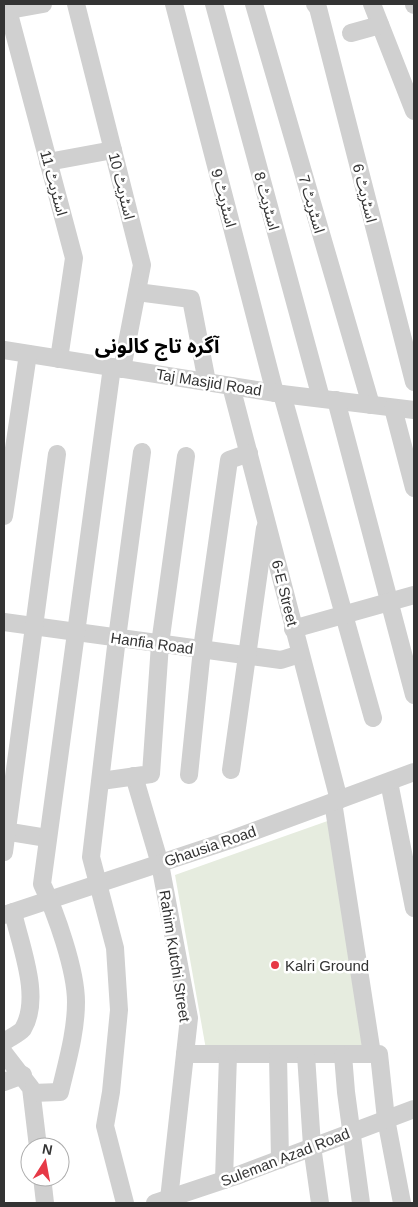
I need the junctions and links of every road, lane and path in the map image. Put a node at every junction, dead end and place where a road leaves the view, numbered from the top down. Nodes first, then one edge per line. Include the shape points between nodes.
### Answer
1 (42, 4) edge
2 (76, 4) edge
3 (174, 4) edge
4 (214, 4) edge
5 (254, 4) edge
6 (315, 4) edge
7 (372, 4) edge
8 (6, 10) edge
9 (380, 24) junction
10 (351, 33) dead end
11 (414, 111) edge
12 (113, 150) junction
13 (48, 162) junction
14 (137, 292) junction
15 (4, 350) edge
16 (28, 354) junction
17 (59, 359) junction
18 (117, 368) junction
19 (207, 382) junction
20 (414, 382) edge
21 (231, 386) junction
22 (278, 393) junction
23 (328, 399) junction
24 (371, 405) junction
25 (393, 408) junction
26 (414, 410) edge
27 (142, 452) dead end
28 (248, 453) junction
29 (57, 454) dead end
30 (186, 456) dead end
31 (414, 488) edge
32 (4, 516) edge
33 (266, 519) junction
34 (414, 595) edge
35 (389, 602) junction
36 (344, 614) junction
37 (4, 622) edge
38 (32, 626) junction
39 (293, 628) junction
40 (74, 632) junction
41 (117, 638) junction
42 (160, 644) junction
43 (202, 649) junction
44 (300, 654) junction
45 (247, 656) junction
46 (414, 695) edge
47 (373, 718) dead end
48 (232, 770) dead end
49 (414, 772) edge
50 (189, 775) dead end
51 (134, 776) junction
52 (101, 781) junction
53 (388, 782) junction
54 (336, 801) junction
55 (5, 831) edge
56 (47, 838) junction
57 (4, 852) edge
58 (160, 864) junction
59 (99, 884) junction
60 (50, 900) junction
61 (414, 908) edge
62 (6, 912) edge
63 (4, 1042) edge
64 (4, 1053) edge
65 (185, 1054) junction
66 (372, 1054) junction
67 (228, 1055) junction
68 (278, 1055) junction
69 (306, 1055) junction
70 (343, 1055) junction
71 (23, 1075) junction
72 (4, 1082) edge
73 (32, 1093) junction
74 (414, 1109) edge
75 (386, 1119) junction
76 (351, 1132) junction
77 (37, 1137) edge
78 (312, 1146) junction
79 (280, 1160) junction
80 (224, 1180) junction
81 (43, 1187) edge
82 (162, 1201) edge
83 (45, 1203) edge
84 (125, 1203) edge
85 (320, 1203) edge
86 (361, 1203) edge
87 (402, 1203) edge

1 - 8 street
2 - 12 street, اسٹریٹ 10
3 - 22 street, اسٹریٹ 9
4 - 23 street, اسٹریٹ 8
5 - 24 street, اسٹریٹ 7
6 - 20 street, اسٹریٹ 6
7 - 9 street
8 - 13 street, اسٹریٹ 11
9 - 10 street
9 - 11 street
12 - 13 street
12 - 14 street, اسٹریٹ 10 via 142,265
13 - 17 street, اسٹریٹ 11 via 74,258
14 - 18 street, اسٹریٹ 10
14 - 19 street via 191,299
15 - 16 street, Taj Masjid Road
16 - 17 street, Taj Masjid Road
16 - 32 street
17 - 18 street, Taj Masjid Road
18 - 19 street, Taj Masjid Road
18 - 40 street, اسٹریٹ 10
19 - 21 street, Taj Masjid Road
21 - 22 street, Taj Masjid Road
21 - 28 street, 6-E Street
22 - 23 street, Taj Masjid Road
22 - 36 street, اسٹریٹ 9
23 - 24 street, Taj Masjid Road
23 - 35 street, اسٹریٹ 8
24 - 25 street, Taj Masjid Road
25 - 26 street, Taj Masjid Road
25 - 31 street
27 - 41 street
28 - 33 street, 6-E Street
28 - 43 street via 229,460
29 - 38 street
30 - 42 street
33 - 39 street, 6-E Street
33 - 45 street
34 - 35 street
35 - 36 street
35 - 46 street, اسٹریٹ 8
36 - 39 street
36 - 47 street, اسٹریٹ 9
37 - 38 street, Hanfia Road
38 - 40 street, Hanfia Road
38 - 55 street
39 - 44 street, 6-E Street
40 - 41 street, Hanfia Road
40 - 56 street, اسٹریٹ 10
41 - 42 street, Hanfia Road
41 - 52 street
42 - 43 street, Hanfia Road
42 - 51 street via 151,774
43 - 45 street, Hanfia Road
43 - 50 street
44 - 45 street, Hanfia Road via 281,660
44 - 54 street, 6-E Street
45 - 48 street
49 - 53 street, Ghausia Road
51 - 52 street
51 - 58 street, Rahim Kutchi Street
52 - 59 street via 92,857
53 - 54 street, Ghausia Road
53 - 61 street
54 - 58 street, Ghausia Road
54 - 66 street, 6-E Street
55 - 56 street
55 - 57 street
56 - 60 street, اسٹریٹ 10 via 42,884
58 - 59 street, Ghausia Road
58 - 65 street, Rahim Kutchi Street via 188,1018
59 - 60 street, Ghausia Road
59 - 84 street via 115,948 119,1010 105,1126
60 - 62 street, Ghausia Road
60 - 73 street, اسٹریٹ 10 via 68,959 76,1000 74,1033 60,1092
62 - 63 street via 29,974 30,1002 22,1030
64 - 71 street
65 - 67 street
65 - 82 street, Rahim Kutchi Street
66 - 70 street
66 - 75 street, 6-E Street via 379,1054
67 - 68 street
67 - 80 street
68 - 69 street
68 - 79 street
69 - 70 street
69 - 78 street
70 - 76 street
71 - 72 street
71 - 73 street
73 - 77 street
74 - 75 street, Suleman Azad Road
75 - 76 street, Suleman Azad Road
75 - 87 street
76 - 78 street, Suleman Azad Road
76 - 86 street
78 - 79 street, Suleman Azad Road
78 - 85 street
79 - 80 street, Suleman Azad Road
80 - 82 street, Suleman Azad Road
81 - 83 street

